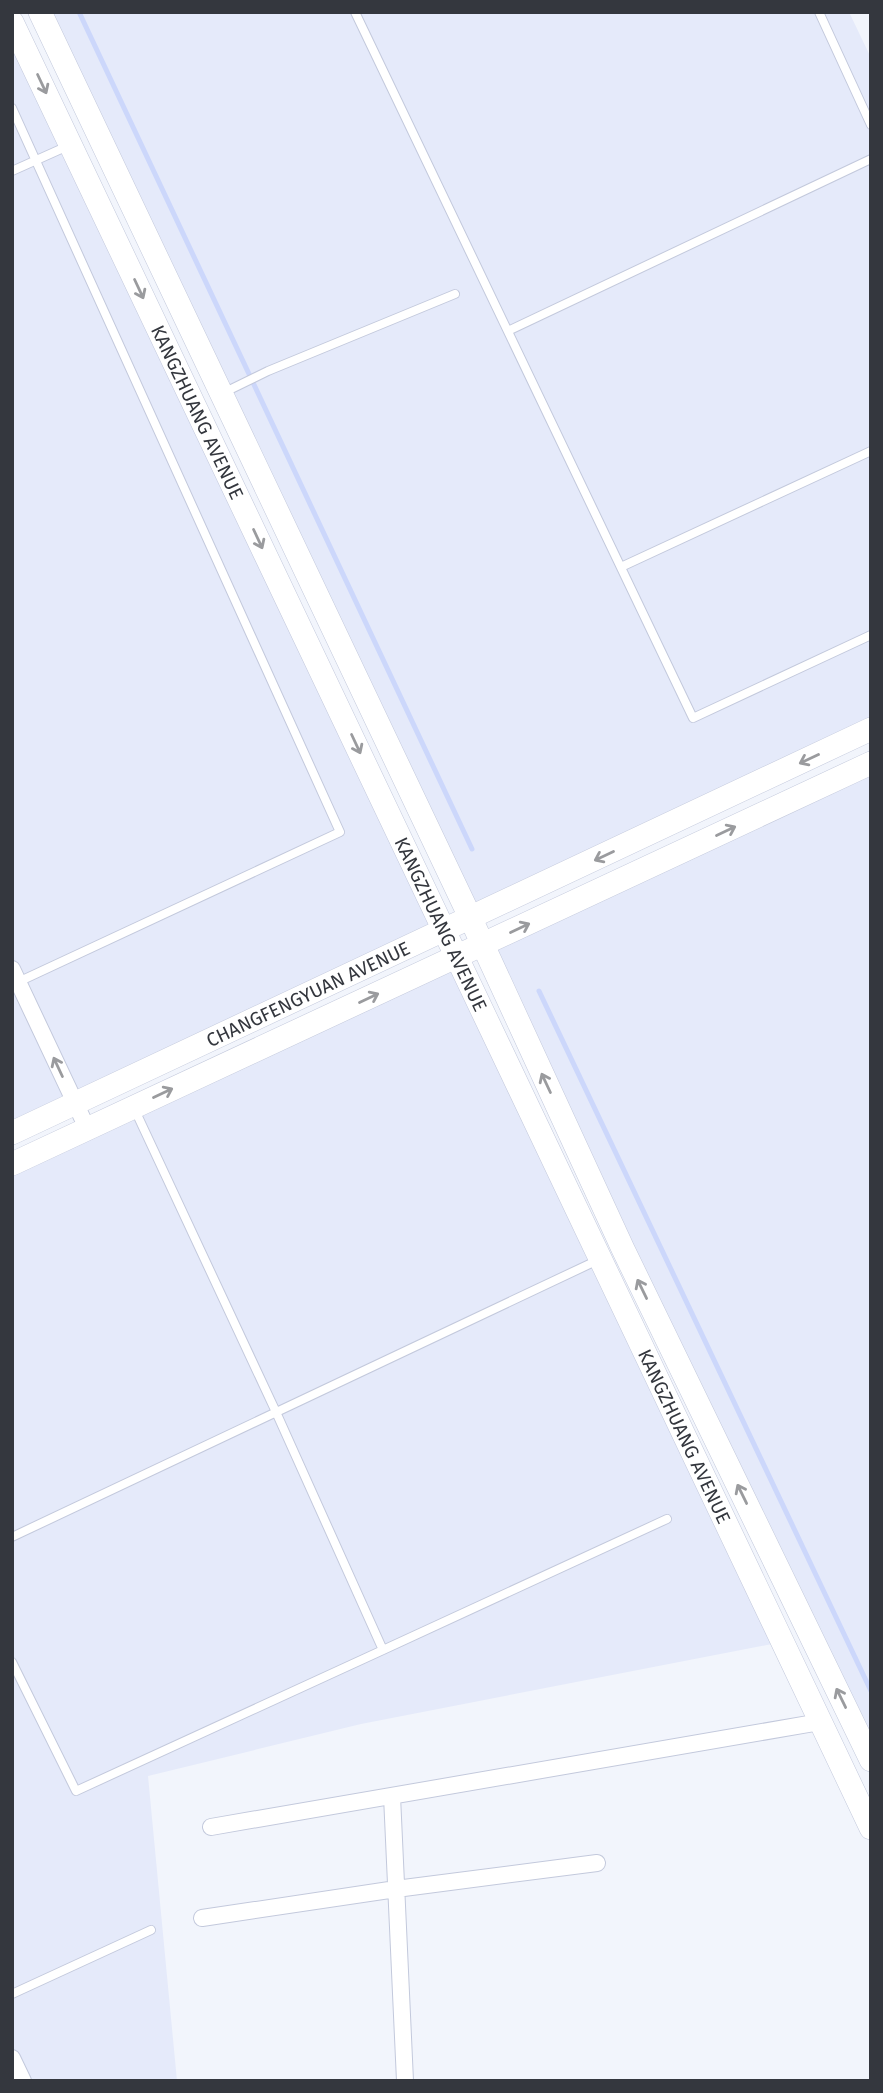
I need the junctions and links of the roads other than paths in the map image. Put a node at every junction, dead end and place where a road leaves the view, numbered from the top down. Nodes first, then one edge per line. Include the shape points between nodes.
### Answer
1 (40, 12) edge
2 (355, 12) edge
3 (819, 12) edge
4 (12, 22) edge
5 (12, 108) edge
6 (871, 125) edge
7 (70, 144) junction
8 (871, 159) edge
9 (36, 160) junction
10 (12, 171) edge
11 (455, 293) dead end
12 (508, 331) junction
13 (221, 394) junction
14 (871, 451) edge
15 (621, 568) junction
16 (871, 635) edge
17 (871, 729) edge
18 (871, 763) edge
19 (471, 919) junction
20 (445, 931) junction
21 (483, 946) junction
22 (458, 957) junction
23 (14, 979) edge
24 (76, 1103) junction
25 (133, 1107) junction
26 (87, 1128) junction
27 (12, 1133) edge
28 (15, 1155) edge
29 (623, 1249) junction
30 (601, 1258) junction
31 (276, 1412) junction
32 (667, 1519) dead end
33 (12, 1537) edge
34 (383, 1650) junction
35 (12, 1662) edge
36 (820, 1722) junction
37 (871, 1760) edge
38 (393, 1796) junction
39 (211, 1828) dead end
40 (871, 1828) edge
41 (597, 1863) dead end
42 (396, 1889) junction
43 (202, 1918) dead end
44 (151, 1930) dead end
45 (12, 1994) edge
46 (12, 2058) edge
47 (23, 2081) edge
48 (405, 2081) edge

1 - 13 main road, KANGZHUANG AVENUE
2 - 12 lane
3 - 6 lane
4 -> 7 main road, KANGZHUANG AVENUE
5 - 9 lane
7 - 9 lane
7 -> 20 main road, KANGZHUANG AVENUE
8 - 12 lane
9 - 10 lane
9 - 23 lane via 340,832
11 - 13 lane
12 - 15 lane
13 - 19 main road, KANGZHUANG AVENUE
14 - 15 lane
15 - 16 lane via 693,718
17 -> 19 main road, CHANGFENGYUAN AVENUE
21 -> 18 main road, CHANGFENGYUAN AVENUE
19 - 20 main road, CHANGFENGYUAN AVENUE
19 - 21 main road, KANGZHUANG AVENUE
20 - 22 main road, KANGZHUANG AVENUE
20 - 24 main road, CHANGFENGYUAN AVENUE
21 - 22 main road, CHANGFENGYUAN AVENUE
29 -> 21 main road, KANGZHUANG AVENUE
25 -> 22 main road, CHANGFENGYUAN AVENUE
22 - 30 main road, KANGZHUANG AVENUE
24 -> 23 street
24 - 26 street
24 - 27 main road, CHANGFENGYUAN AVENUE
25 - 26 main road, CHANGFENGYUAN AVENUE
25 - 31 lane
26 - 28 main road, CHANGFENGYUAN AVENUE
29 - 30 lane
37 -> 29 main road, KANGZHUANG AVENUE
30 - 31 lane
30 - 36 main road, KANGZHUANG AVENUE
31 - 33 lane
31 - 34 lane
32 - 34 lane
34 - 35 lane via 76,1791
36 - 38 street
36 - 40 main road, KANGZHUANG AVENUE
38 - 39 street
38 - 42 street
41 - 42 street
42 - 43 street
42 - 48 street
44 - 45 lane
46 - 47 street

